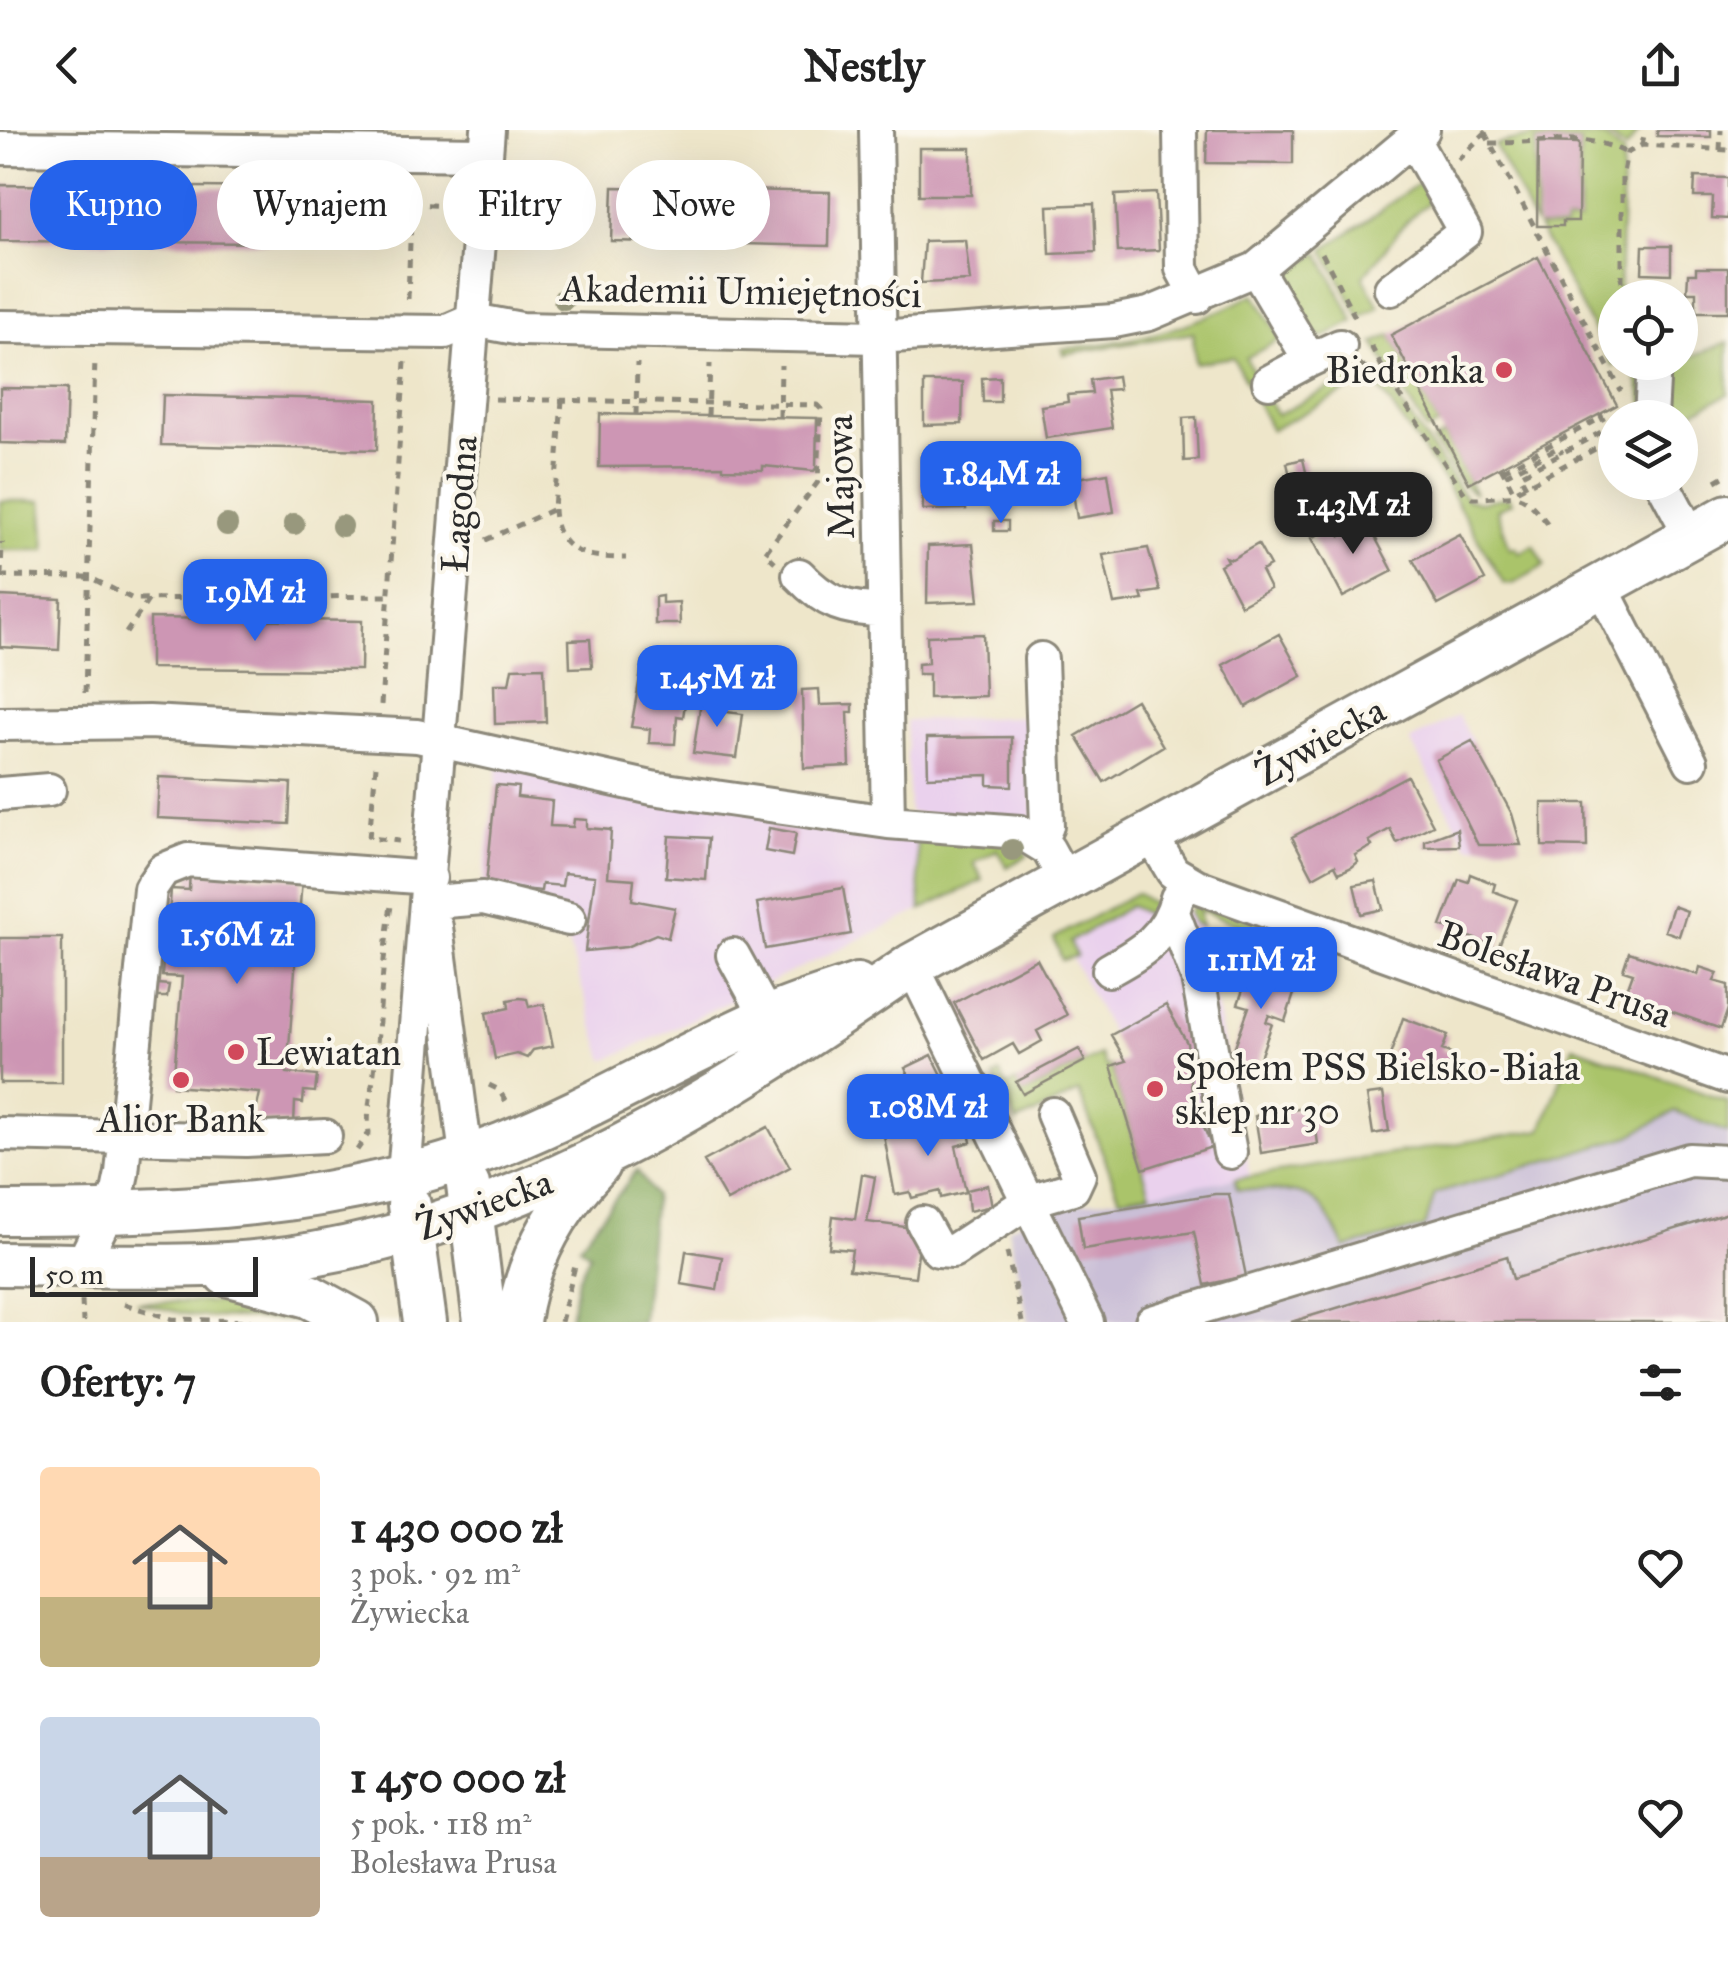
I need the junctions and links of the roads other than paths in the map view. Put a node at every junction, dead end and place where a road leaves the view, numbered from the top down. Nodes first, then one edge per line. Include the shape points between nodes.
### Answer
1 (876, 130) edge
2 (1180, 130) edge
3 (1418, 135) edge
4 (487, 142) edge
5 (0, 148) edge
6 (1256, 269) junction
7 (1391, 289) dead end
8 (1197, 297) junction
9 (473, 320) junction
10 (0, 328) edge
11 (878, 337) junction
12 (1270, 382) dead end
13 (1682, 500) edge
14 (1710, 526) edge
15 (800, 575) dead end
16 (1600, 586) junction
17 (883, 610) junction
18 (1042, 659) dead end
19 (0, 724) edge
20 (440, 741) junction
21 (1691, 762) dead end
22 (49, 790) dead end
23 (0, 794) edge
24 (888, 822) junction
25 (1152, 835) junction
26 (1040, 841) junction
27 (1182, 879) junction
28 (1066, 882) junction
29 (431, 890) junction
30 (1173, 913) junction
31 (569, 919) dead end
32 (733, 955) dead end
33 (912, 965) junction
34 (1109, 970) dead end
35 (767, 1017) junction
36 (1728, 1076) edge
37 (971, 1084) junction
38 (1053, 1114) dead end
39 (888, 1115) dead end
40 (0, 1134) edge
41 (128, 1136) junction
42 (325, 1136) dead end
43 (612, 1151) junction
44 (1230, 1152) dead end
45 (466, 1155) junction
46 (1728, 1162) edge
47 (404, 1174) junction
48 (1032, 1208) junction
49 (0, 1213) edge
50 (107, 1213) junction
51 (469, 1214) junction
52 (922, 1223) dead end
53 (414, 1232) junction
54 (0, 1264) edge
55 (187, 1264) junction
56 (81, 1290) junction
57 (357, 1322) edge
58 (425, 1322) edge
59 (485, 1322) edge
60 (518, 1322) edge
61 (1087, 1322) edge
62 (1152, 1322) edge

1 - 11 street, Majowa
2 - 8 street via 1182,269
3 - 6 street, Akademii Umiejętności
3 - 7 street via 1478,226
4 - 5 street via 413,153
4 - 9 street, Łagodna
6 - 8 street, Akademii Umiejętności
6 - 12 street via 1325,353
8 - 11 street, Akademii Umiejętności via 1114,321
9 - 10 street, Akademii Umiejętności via 445,332
9 - 11 street, Akademii Umiejętności via 521,329
9 - 20 street, Łagodna
11 - 17 street, Majowa
13 - 14 street
14 - 16 main road, Żywiecka
15 - 17 street via 832,604
16 - 21 street
16 - 25 main road, Żywiecka
17 - 24 street, Majowa
18 - 26 street via 1047,826
19 - 20 street via 85,720 379,730
20 - 24 street via 585,776
20 - 29 street, Łagodna
22 - 23 street
24 - 26 street via 1020,832
25 - 27 street
25 - 28 main road, Żywiecka
26 - 28 street
27 - 30 street
27 - 36 street, Bolesława Prusa
28 - 33 main road, Żywiecka
29 - 31 street
29 - 41 street via 396,876 188,860 164,870 150,890
29 - 45 street, Łagodna
29 - 47 street, Łagodna
30 - 34 street via 1148,948
30 - 44 street via 1198,978
32 - 35 street
33 - 35 main road, Żywiecka
33 - 37 street
33 - 43 main road, Żywiecka via 786,1052
35 - 45 main road, Żywiecka via 514,1139
37 - 39 street
37 - 48 street
38 - 48 street via 1078,1182
40 - 41 street
41 - 42 street
41 - 50 street via 118,1192
43 - 51 main road, Żywiecka
43 - 60 main road via 546,1233
45 - 47 main road, Żywiecka
45 - 51 main road, Łagodna
46 - 62 street via 1689,1160
47 - 50 main road, Żywiecka via 218,1210
47 - 53 main road
48 - 52 street via 944,1252
48 - 61 street
49 - 50 main road, Żywiecka
50 - 56 street
51 - 53 main road, Żywiecka
51 - 59 main road, Łagodna
53 - 55 main road, Żywiecka via 288,1258
53 - 58 main road
54 - 56 main road, Żywiecka
55 - 56 main road, Żywiecka
55 - 57 main road via 309,1296

